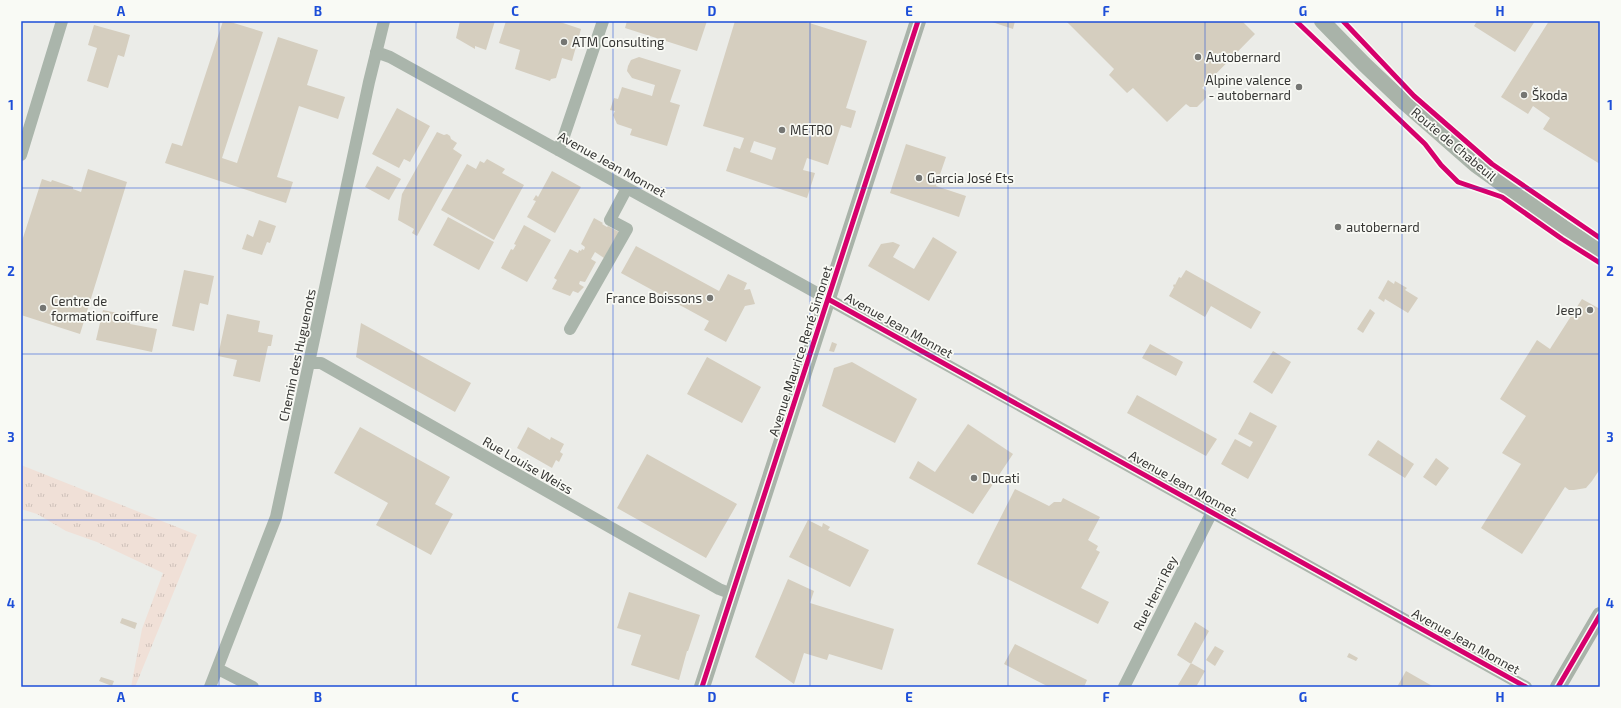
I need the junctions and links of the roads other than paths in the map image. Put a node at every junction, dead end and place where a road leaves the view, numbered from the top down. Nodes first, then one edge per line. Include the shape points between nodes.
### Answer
1 (62, 21) edge
2 (384, 21) edge
3 (603, 21) edge
4 (918, 21) edge
5 (1322, 21) edge
6 (376, 52) junction
7 (558, 150) junction
8 (21, 155) edge
9 (627, 188) junction
10 (1600, 251) edge
11 (828, 299) junction
12 (570, 328) dead end
13 (310, 363) junction
14 (1212, 512) junction
15 (732, 594) junction
16 (1600, 614) edge
17 (218, 669) junction
18 (210, 687) edge
19 (253, 687) edge
20 (702, 687) edge
21 (1124, 687) edge
22 (1526, 687) edge
23 (1558, 687) edge

1 - 8 street
2 - 6 street, Chemin des Huguenots
3 - 7 street
4 - 11 street, Avenue Maurice René Simonet
5 - 10 street, Route de Chabeuil via 1404,102 1476,165
6 - 7 street, Avenue Jean Monnet via 390,57
6 - 13 street, Chemin des Huguenots
7 - 9 street, Avenue Jean Monnet
9 - 11 street, Avenue Jean Monnet
9 - 12 street via 610,220 627,229
11 - 14 street, Avenue Jean Monnet
11 - 15 street, Avenue Maurice René Simonet
13 - 15 street, Rue Louise Weiss via 321,363
13 - 17 street, Chemin des Huguenots via 276,517
14 - 21 street, Rue Henri Rey
14 - 22 street, Avenue Jean Monnet
15 - 20 street, Avenue Maurice René Simonet
16 - 23 street
17 - 18 street, Chemin des Huguenots
17 - 19 street

